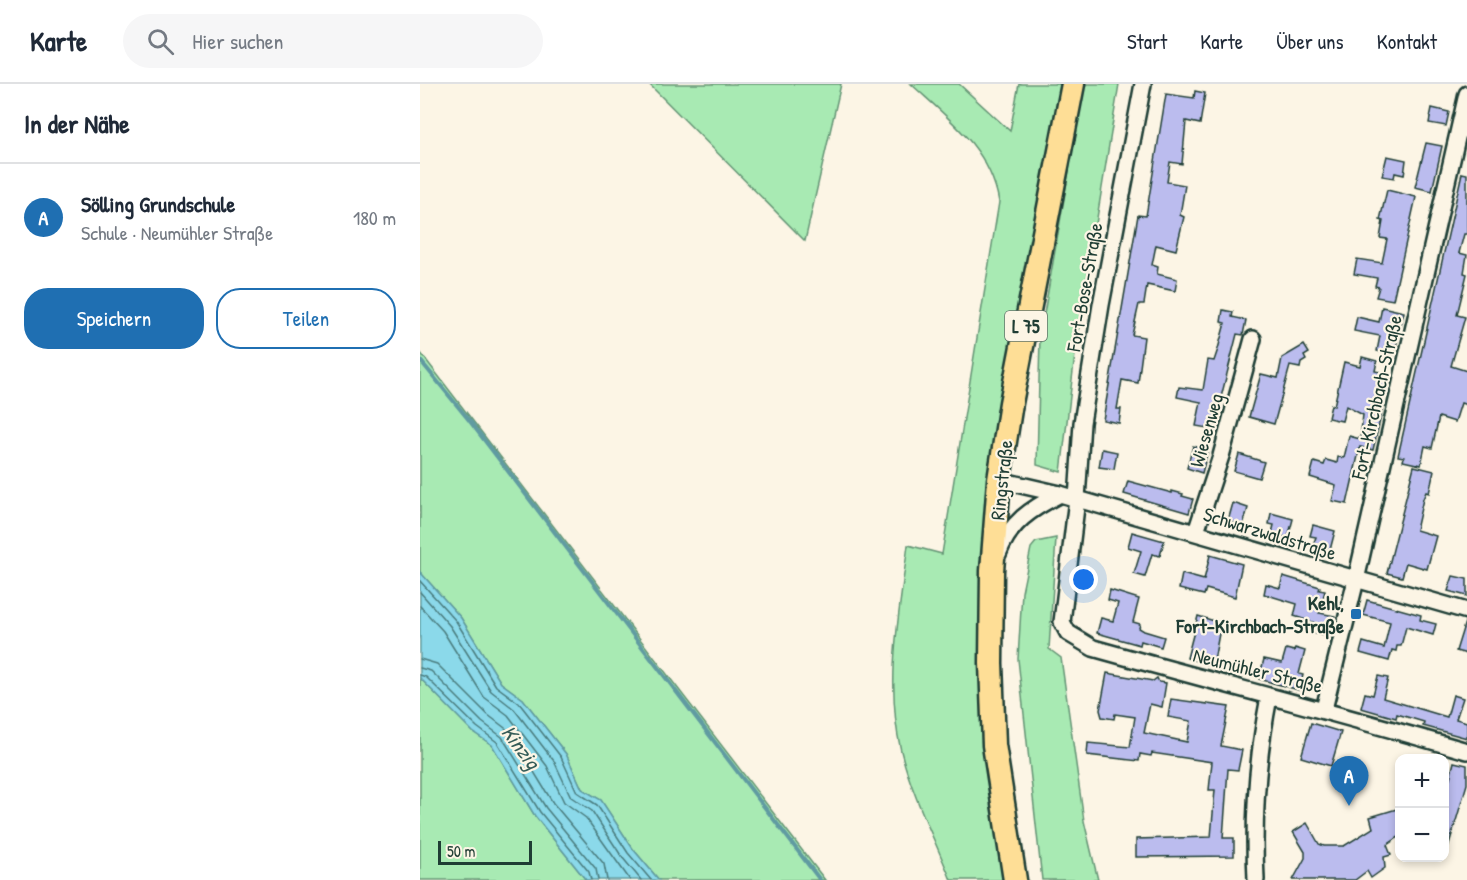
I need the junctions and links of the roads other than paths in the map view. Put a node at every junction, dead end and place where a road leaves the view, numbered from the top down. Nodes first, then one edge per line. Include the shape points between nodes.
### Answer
1 (1073, 84) edge
2 (1143, 84) edge
3 (1467, 94) edge
4 (1253, 339) dead end
5 (999, 480) junction
6 (1060, 494) junction
7 (1077, 499) junction
8 (1196, 532) junction
9 (992, 571) junction
10 (1356, 580) junction
11 (1467, 611) edge
12 (1269, 697) junction
13 (1324, 709) junction
14 (1467, 752) edge
15 (1015, 880) edge
16 (1256, 880) edge

1 - 5 main road, Ringstraße / L 75
2 - 7 street, Fort-Bose-Straße via 1082,423
3 - 10 street, Fort-Kirchbach-Straße
4 - 8 street, Wiesenweg
5 - 6 street, Schwarzwaldstraße
5 - 9 main road, Ringstraße / L 75
6 - 7 street, Schwarzwaldstraße
6 - 9 street via 1020,517 1004,538
7 - 8 street, Schwarzwaldstraße
7 - 12 street, Neumühler Straße via 1062,622 1068,633 1093,648
8 - 10 street, Schwarzwaldstraße
9 - 15 main road, Ringstraße / L 75 via 994,745
10 - 11 street, Schwarzwaldstraße
10 - 13 street, Fort-Kirchbach-Straße
12 - 13 street, Neumühler Straße
12 - 16 street via 1257,779
13 - 14 street, Neumühler Straße

